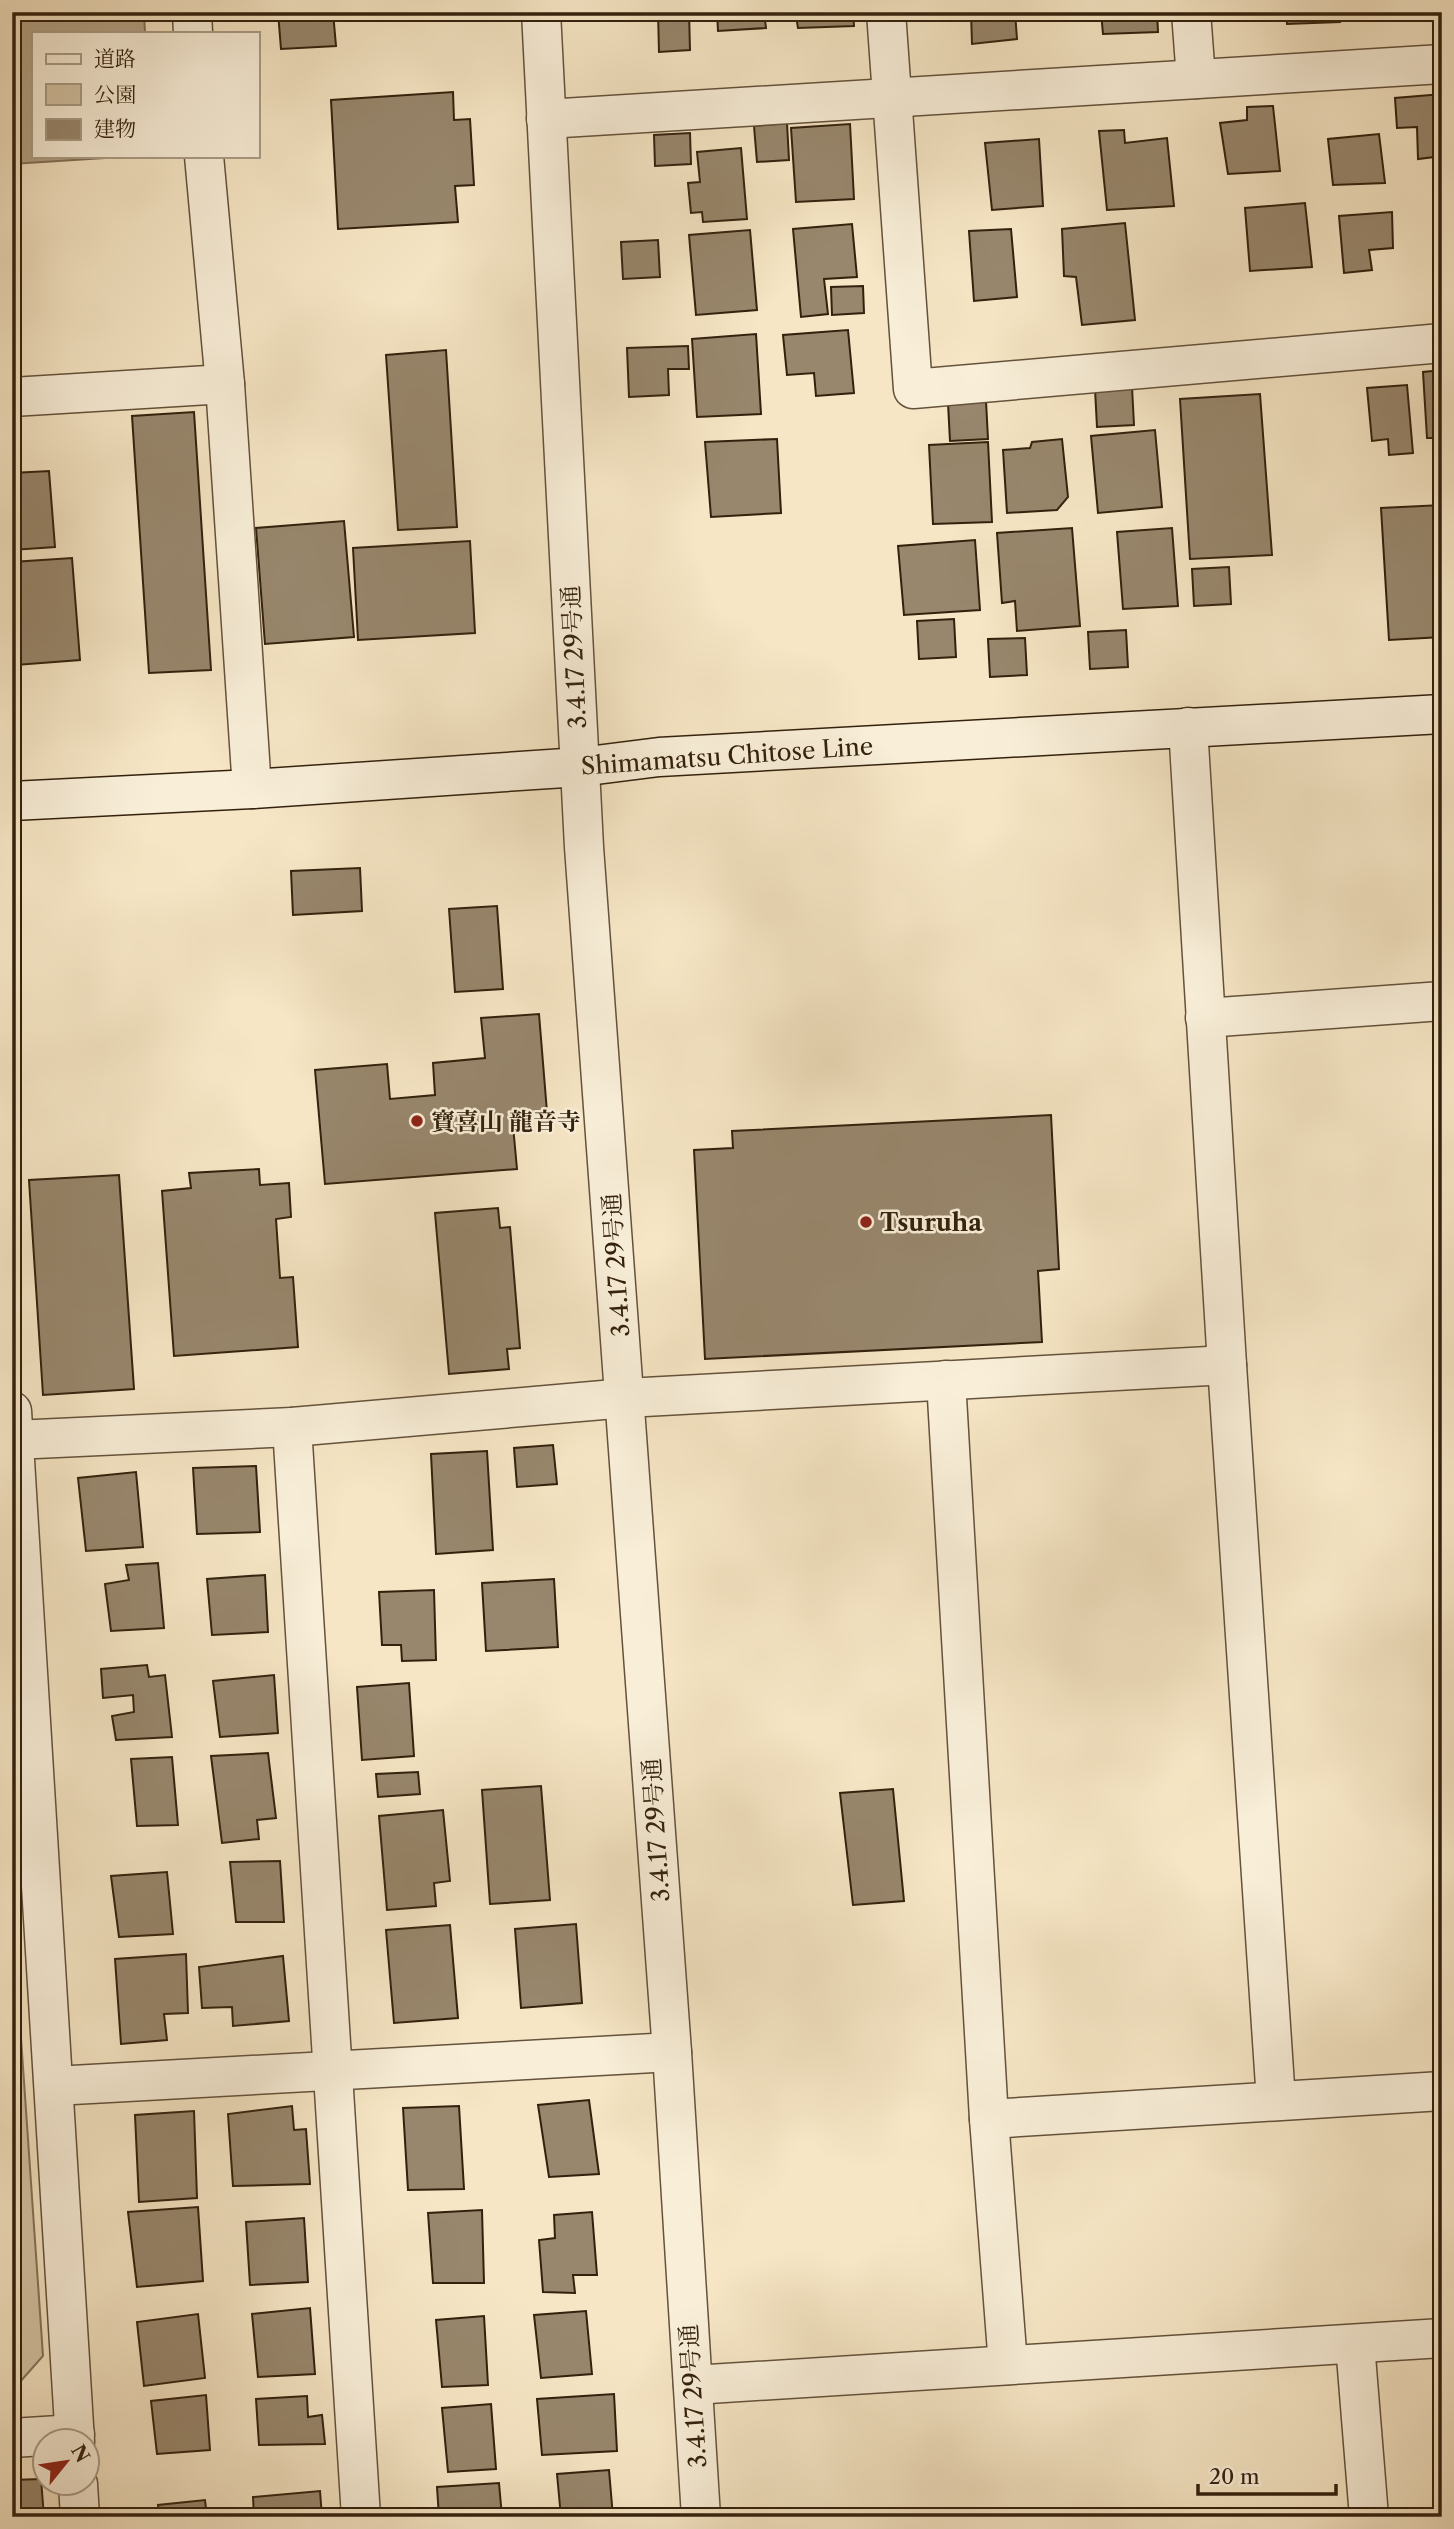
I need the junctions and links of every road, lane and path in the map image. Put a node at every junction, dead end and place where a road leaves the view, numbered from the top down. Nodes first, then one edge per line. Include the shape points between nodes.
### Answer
1 (192, 12) edge
2 (541, 12) edge
3 (886, 12) edge
4 (1191, 12) edge
5 (193, 32) edge
6 (1442, 64) edge
7 (1196, 79) junction
8 (891, 98) junction
9 (546, 119) junction
10 (204, 158) edge
11 (1442, 343) edge
12 (225, 384) junction
13 (12, 397) edge
14 (1442, 714) edge
15 (1188, 727) junction
16 (580, 767) junction
17 (253, 789) junction
18 (12, 801) edge
19 (1442, 1001) edge
20 (1205, 1018) junction
21 (1227, 1365) junction
22 (946, 1380) junction
23 (626, 1398) junction
24 (13, 1425) edge
25 (292, 1427) junction
26 (672, 2052) junction
27 (333, 2071) junction
28 (54, 2086) junction
29 (1442, 2091) edge
30 (1276, 2101) junction
31 (989, 2119) junction
32 (1442, 2338) edge
33 (1355, 2344) junction
34 (1008, 2365) junction
35 (692, 2385) junction
36 (74, 2428) edge
37 (12, 2438) edge
38 (32, 2438) edge
39 (79, 2498) edge
40 (80, 2517) edge
41 (361, 2517) edge
42 (701, 2517) edge
43 (1369, 2517) edge

1 - 5 street
2 - 9 street, 3.4.17 29号通
3 - 8 street
4 - 7 street
6 - 7 street
7 - 8 street
8 - 9 street
8 - 11 street via 913,389
9 - 16 street, 3.4.17 29号通
10 - 12 street
12 - 13 street
12 - 17 street
14 - 15 street, Shimamatsu Chitose Line
15 - 16 street, Shimamatsu Chitose Line via 659,757
15 - 20 street
16 - 17 street, Shimamatsu Chitose Line
16 - 23 street, 3.4.17 29号通
17 - 18 street, Shimamatsu Chitose Line
19 - 20 street
20 - 21 street
21 - 22 street
21 - 30 street
22 - 23 street
22 - 31 street
23 - 25 street
23 - 26 street, 3.4.17 29号通
24 - 25 street
24 - 28 street
25 - 27 street
26 - 27 street
26 - 35 street, 3.4.17 29号通
27 - 28 street
27 - 41 street
28 - 36 street
29 - 30 street
30 - 31 street
31 - 34 street
32 - 33 street
33 - 34 street
33 - 43 street
34 - 35 street
35 - 42 street, 3.4.17 29号通
37 - 38 street
39 - 40 street

